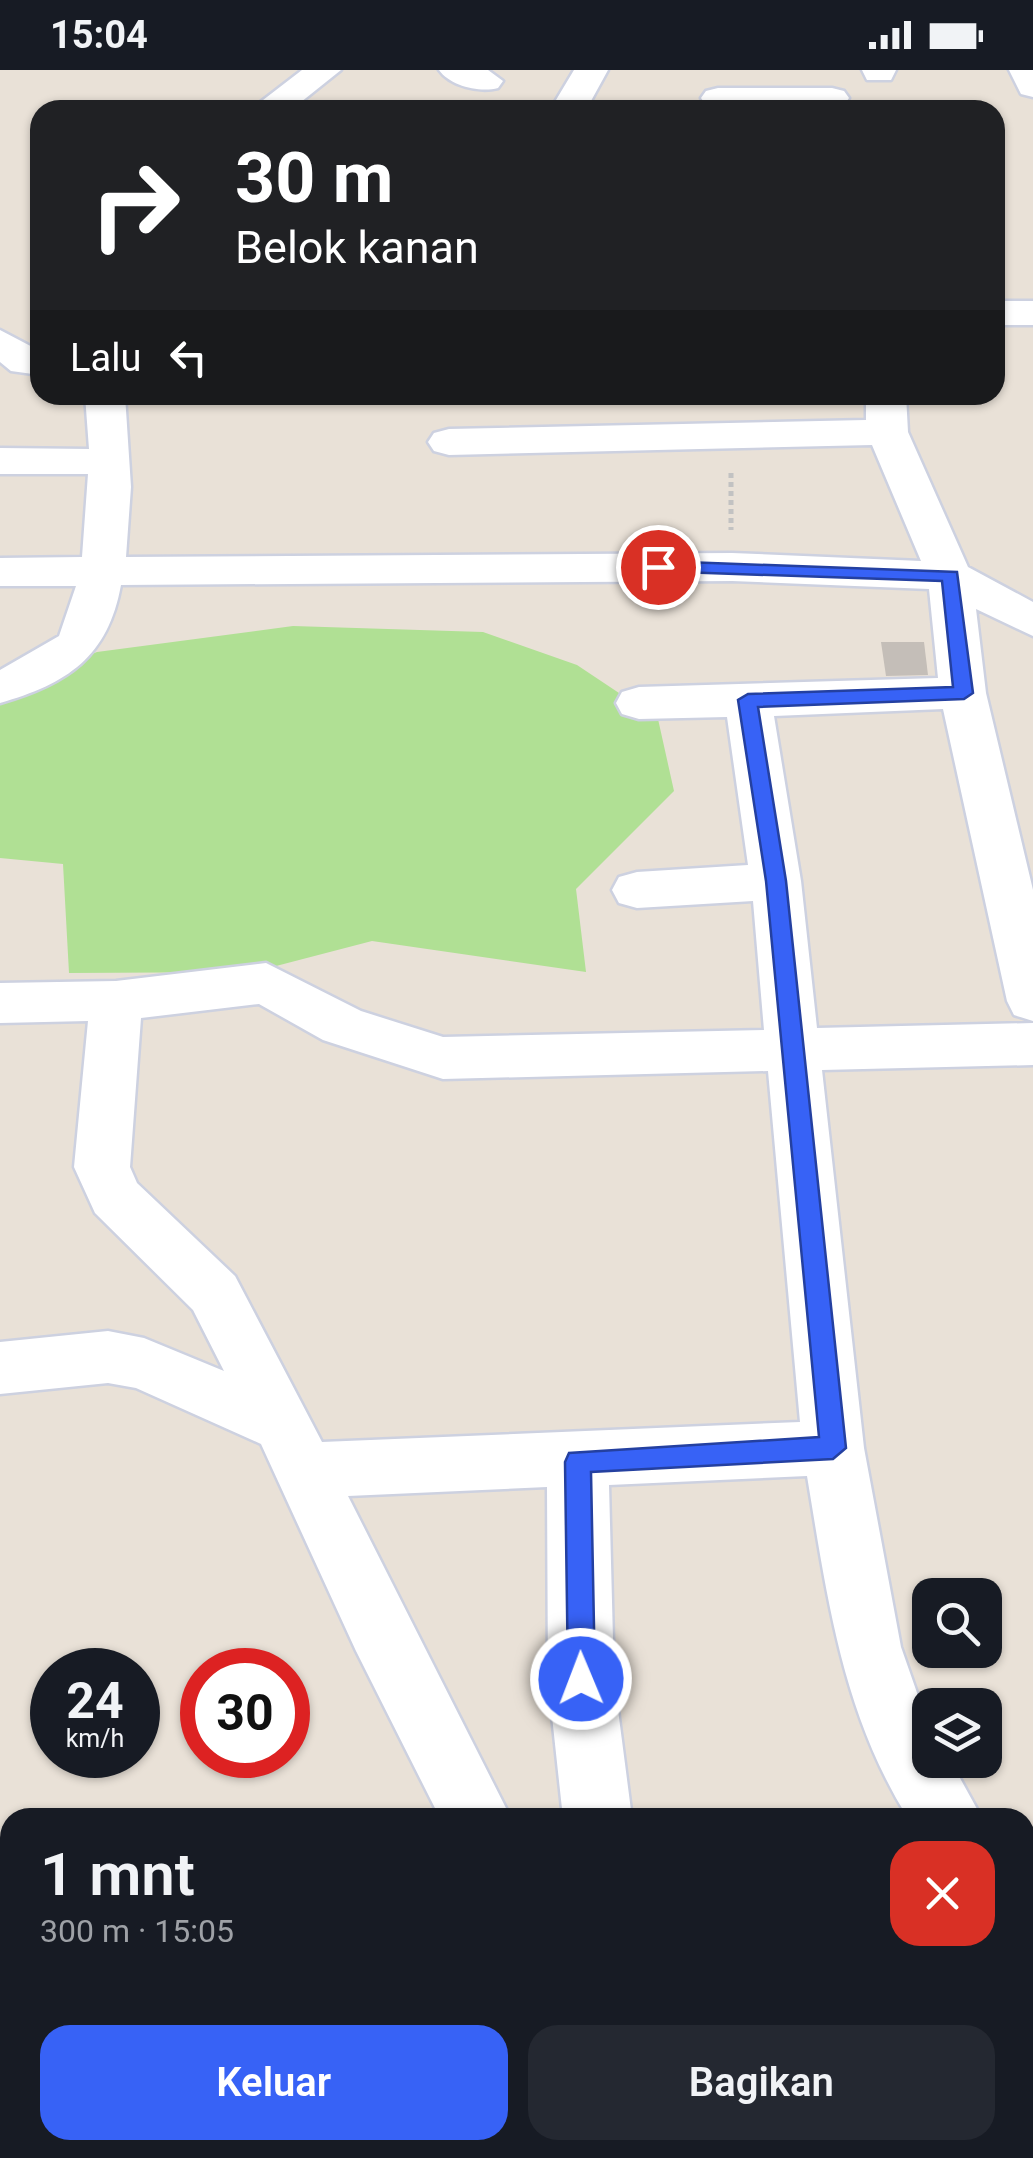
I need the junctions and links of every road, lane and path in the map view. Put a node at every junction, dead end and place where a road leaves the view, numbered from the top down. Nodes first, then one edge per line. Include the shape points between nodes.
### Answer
1 (324, 70) edge
2 (591, 70) edge
3 (1026, 70) edge
4 (1033, 87) edge
5 (719, 93) edge
6 (832, 98) dead end
7 (282, 100) edge
8 (574, 100) edge
9 (1005, 313) edge
10 (1033, 313) edge
11 (0, 342) edge
12 (30, 360) edge
13 (106, 405) edge
14 (725, 405) edge
15 (886, 414) edge
16 (730, 438) junction
17 (449, 442) dead end
18 (0, 461) edge
19 (109, 462) junction
20 (732, 566) junction
21 (104, 571) junction
22 (0, 572) edge
23 (950, 576) junction
24 (1033, 621) edge
25 (0, 687) edge
26 (964, 693) junction
27 (748, 700) junction
28 (639, 702) dead end
29 (776, 881) junction
30 (637, 890) dead end
31 (116, 1001) junction
32 (1033, 1001) edge
33 (0, 1003) edge
34 (1033, 1044) edge
35 (791, 1047) junction
36 (0, 1368) edge
37 (294, 1447) junction
38 (833, 1448) junction
39 (578, 1462) junction
40 (471, 1808) edge
41 (597, 1808) edge
42 (941, 1808) edge

1 - 7 street
2 - 8 street
3 - 4 street
5 - 6 street
9 - 10 street
11 - 12 street
13 - 19 street
14 - 16 street
15 - 16 street
15 - 23 street
16 - 17 street
16 - 20 path
18 - 19 street
19 - 21 street
20 - 21 street
20 - 23 street
21 - 22 street
21 - 25 street via 79,643
23 - 24 street
23 - 26 street
26 - 27 street
26 - 32 street
27 - 28 street
27 - 29 street
29 - 30 street
29 - 35 street
31 - 33 street
31 - 35 street via 266,983 342,1026 443,1058
31 - 37 street via 102,1167 114,1197 214,1293
34 - 35 street
35 - 38 street
36 - 37 street via 108,1357 144,1364
37 - 39 street
37 - 40 street
38 - 39 street
38 - 42 street via 868,1647 903,1749
39 - 41 street via 581,1679

